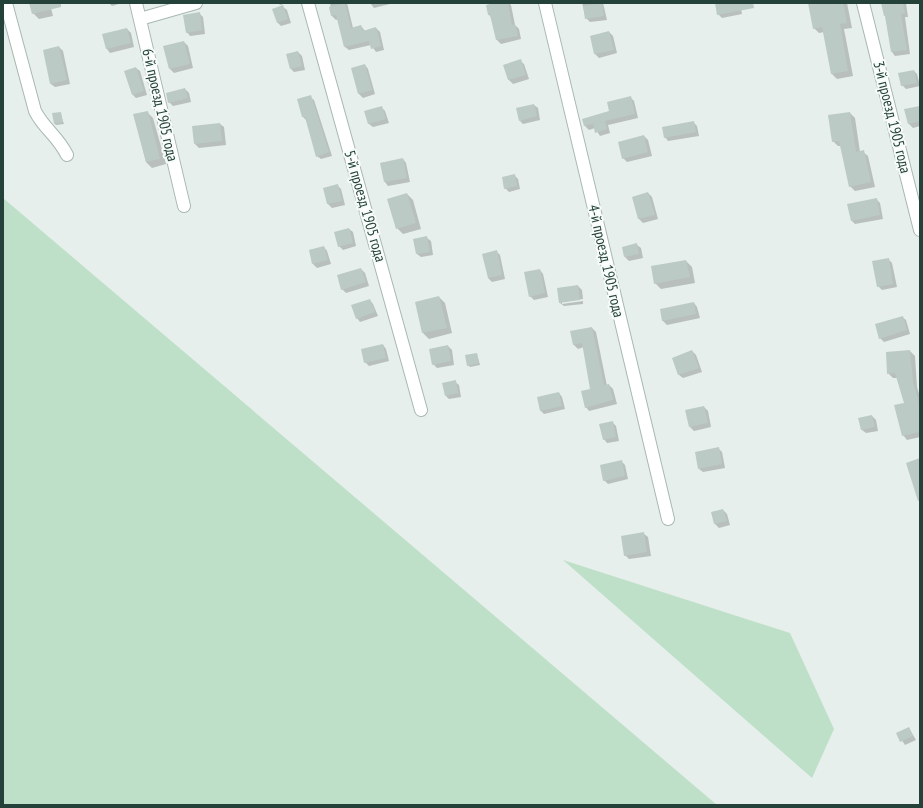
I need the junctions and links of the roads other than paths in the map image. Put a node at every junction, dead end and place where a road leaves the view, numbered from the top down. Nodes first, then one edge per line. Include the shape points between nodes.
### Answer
1 (6, 3) edge
2 (136, 3) edge
3 (196, 3) edge
4 (308, 3) edge
5 (544, 3) edge
6 (863, 3) edge
7 (140, 19) junction
8 (67, 155) dead end
9 (184, 206) dead end
10 (920, 230) edge
11 (421, 410) dead end
12 (668, 519) dead end

1 - 8 street via 35,111 41,123 55,134
2 - 7 street, 6-й проезд 1905 года
3 - 7 street
4 - 11 street, 5-й проезд 1905 года
5 - 12 street, 4-й проезд 1905 года
6 - 10 street, 3-й проезд 1905 года
7 - 9 street, 6-й проезд 1905 года

